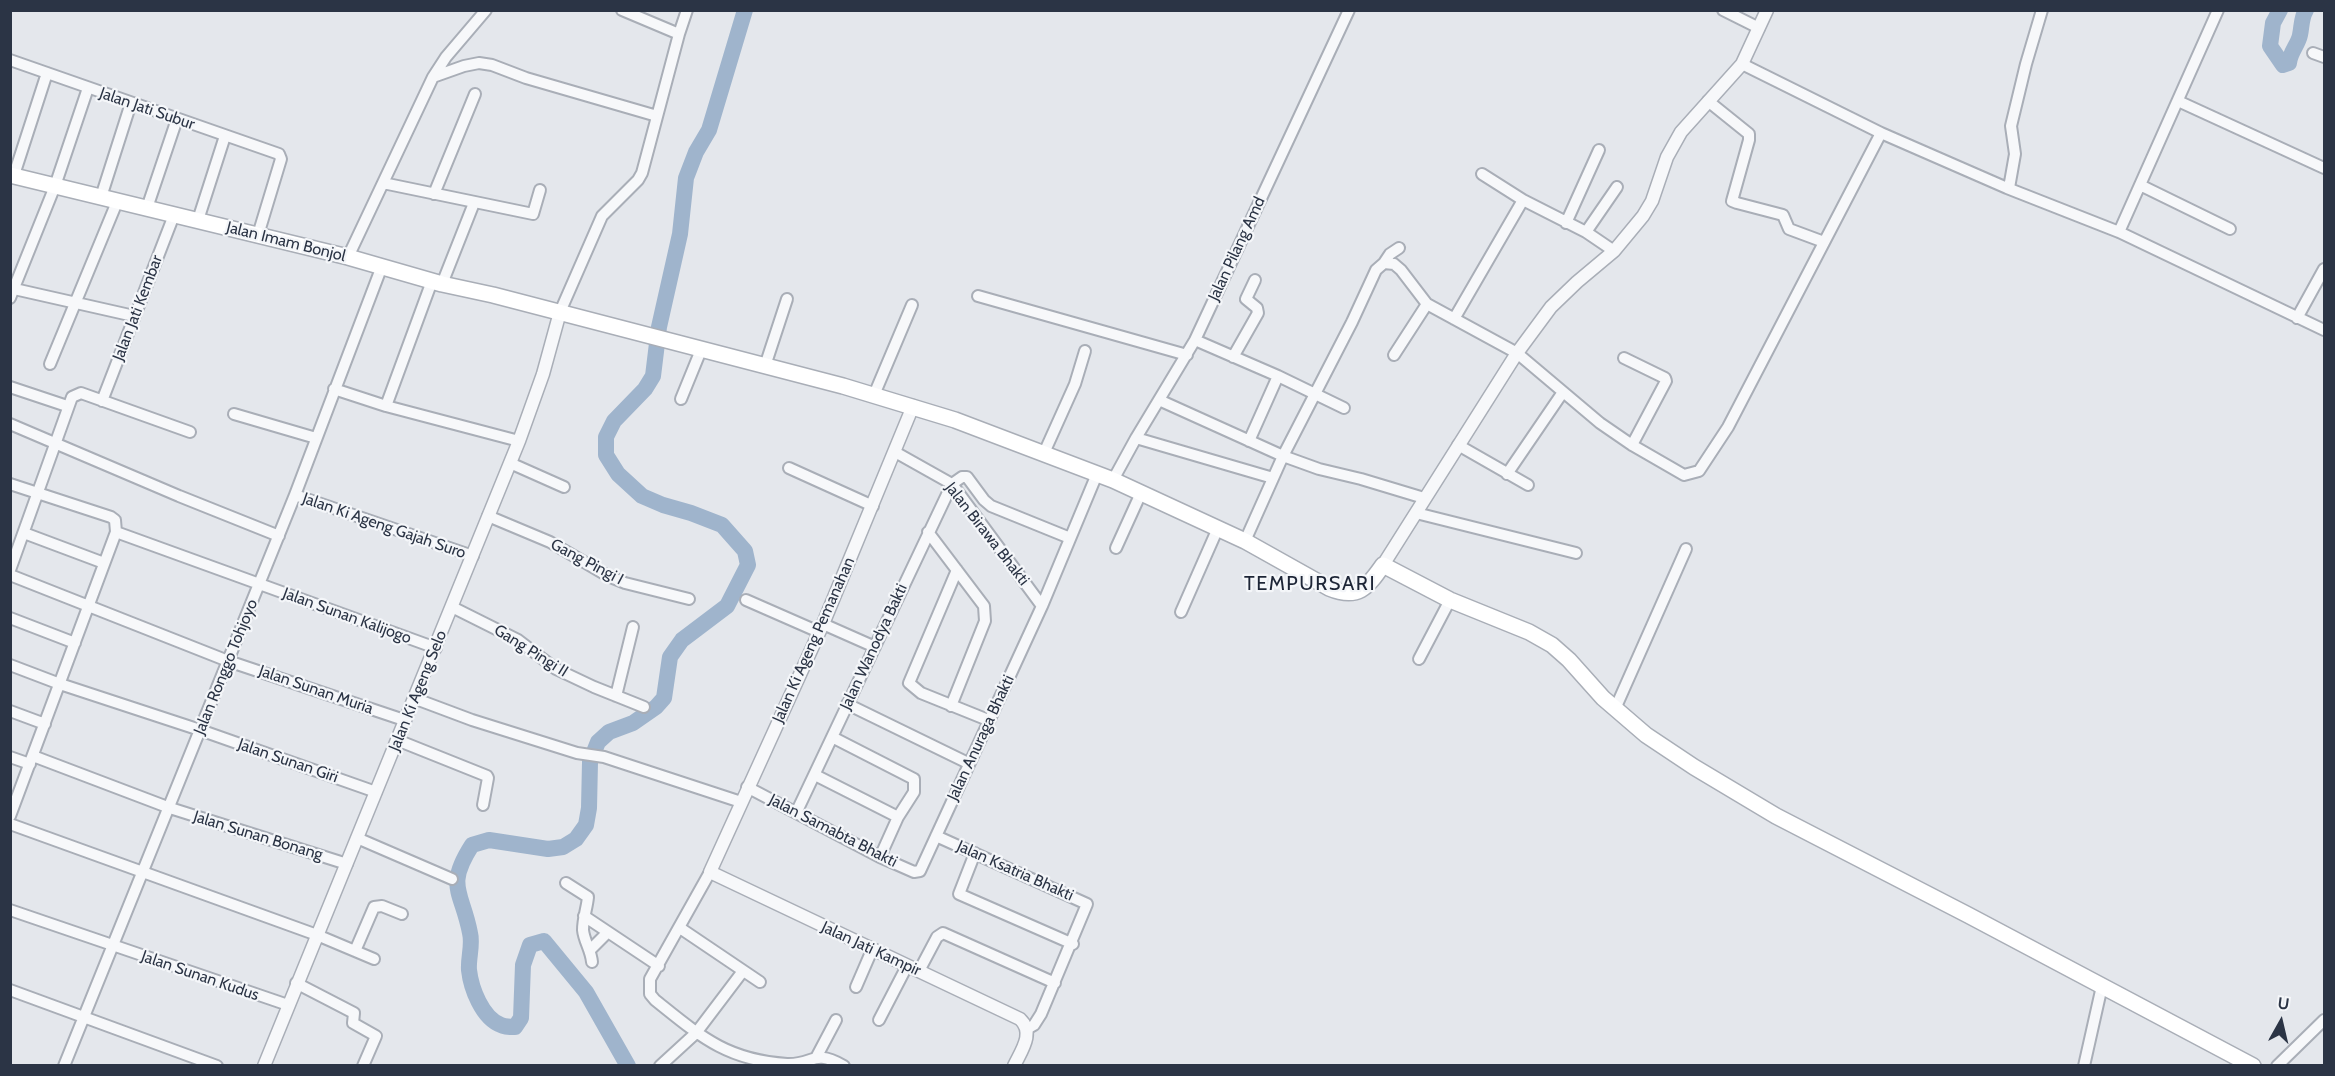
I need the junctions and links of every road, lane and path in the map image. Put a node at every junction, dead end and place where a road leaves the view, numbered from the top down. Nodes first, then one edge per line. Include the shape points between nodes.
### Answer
1 (486, 10) edge
2 (622, 10) edge
3 (687, 10) edge
4 (1349, 10) edge
5 (1723, 10) edge
6 (1767, 10) edge
7 (2043, 10) edge
8 (2218, 10) edge
9 (1759, 28) junction
10 (679, 34) junction
11 (2313, 53) dead end
12 (2325, 57) edge
13 (10, 60) edge
14 (1742, 64) junction
15 (47, 73) junction
16 (433, 77) junction
17 (88, 88) junction
18 (475, 94) dead end
19 (1708, 101) junction
20 (2178, 101) junction
21 (131, 103) junction
22 (657, 117) junction
23 (177, 119) junction
24 (1881, 133) junction
25 (225, 136) junction
26 (1599, 150) dead end
27 (2325, 168) edge
28 (1482, 174) dead end
29 (12, 175) edge
30 (383, 183) junction
31 (2140, 185) junction
32 (55, 186) junction
33 (1617, 187) dead end
34 (2009, 188) junction
35 (540, 190) dead end
36 (434, 194) junction
37 (101, 197) junction
38 (1523, 200) junction
39 (117, 202) junction
40 (474, 203) junction
41 (147, 208) junction
42 (174, 215) junction
43 (198, 220) junction
44 (1566, 223) junction
45 (2230, 229) dead end
46 (1586, 232) junction
47 (2119, 232) junction
48 (258, 235) junction
49 (1824, 242) junction
50 (1399, 248) dead end
51 (1614, 251) junction
52 (348, 257) junction
53 (1384, 263) junction
54 (382, 266) junction
55 (2325, 269) edge
56 (1255, 280) dead end
57 (437, 283) junction
58 (12, 292) edge
59 (978, 296) dead end
60 (788, 299) dead end
61 (76, 303) junction
62 (1427, 303) junction
63 (912, 305) dead end
64 (560, 312) junction
65 (134, 316) junction
66 (2297, 318) junction
67 (1454, 319) junction
68 (2325, 330) edge
69 (1195, 340) junction
70 (701, 350) junction
71 (1085, 351) dead end
72 (1517, 353) junction
73 (1187, 355) junction
74 (1394, 355) dead end
75 (1233, 357) junction
76 (1624, 358) dead end
77 (50, 364) dead end
78 (765, 366) junction
79 (1278, 376) junction
80 (10, 387) edge
81 (334, 389) junction
82 (1563, 392) junction
83 (1316, 393) junction
84 (874, 395) junction
85 (681, 399) dead end
86 (1159, 400) junction
87 (102, 401) junction
88 (67, 406) junction
89 (386, 406) junction
90 (913, 406) junction
91 (1344, 408) dead end
92 (234, 414) dead end
93 (10, 424) edge
94 (190, 432) dead end
95 (316, 438) junction
96 (1136, 438) junction
97 (519, 441) junction
98 (1249, 441) junction
99 (54, 444) junction
100 (1458, 445) junction
101 (1632, 445) junction
102 (895, 452) junction
103 (1044, 453) junction
104 (1283, 456) junction
105 (510, 463) junction
106 (789, 468) dead end
107 (1097, 474) junction
108 (1507, 474) junction
109 (1273, 478) junction
110 (1113, 480) junction
111 (10, 484) edge
112 (952, 484) junction
113 (1528, 486) dead end
114 (564, 487) dead end
115 (1141, 493) junction
116 (36, 494) junction
117 (295, 495) junction
118 (1424, 498) junction
119 (873, 506) junction
120 (1416, 513) junction
121 (488, 516) junction
122 (1218, 528) junction
123 (116, 532) junction
124 (928, 532) junction
125 (18, 536) edge
126 (279, 536) junction
127 (1070, 538) junction
128 (1245, 540) junction
129 (1116, 548) dead end
130 (1686, 549) dead end
131 (1576, 552) dead end
132 (472, 556) junction
133 (104, 563) junction
134 (1383, 566) junction
135 (10, 570) edge
136 (957, 570) junction
137 (10, 575) edge
138 (259, 585) junction
139 (689, 598) dead end
140 (746, 600) dead end
141 (1450, 600) junction
142 (1042, 606) junction
143 (88, 607) junction
144 (452, 607) junction
145 (1181, 612) dead end
146 (10, 618) edge
147 (633, 627) dead end
148 (821, 628) junction
149 (75, 643) junction
150 (874, 647) junction
151 (436, 648) junction
152 (1419, 659) dead end
153 (228, 661) junction
154 (10, 665) edge
155 (60, 684) junction
156 (616, 696) junction
157 (416, 699) junction
158 (847, 704) junction
159 (951, 706) junction
160 (644, 707) dead end
161 (1615, 709) junction
162 (10, 711) edge
163 (404, 720) junction
164 (988, 720) junction
165 (45, 724) junction
166 (200, 730) junction
167 (832, 737) junction
168 (397, 741) junction
169 (10, 757) edge
170 (32, 760) junction
171 (968, 763) junction
172 (815, 775) junction
173 (747, 786) junction
174 (15, 792) edge
175 (376, 792) junction
176 (741, 802) junction
177 (483, 805) dead end
178 (170, 808) junction
179 (797, 811) junction
180 (10, 816) edge
181 (898, 817) junction
182 (10, 825) edge
183 (936, 836) junction
184 (357, 838) junction
185 (975, 853) junction
186 (880, 857) junction
187 (347, 864) junction
188 (920, 871) joint
189 (710, 872) junction
190 (142, 873) junction
191 (453, 879) dead end
192 (566, 883) dead end
193 (10, 910) edge
194 (402, 914) dead end
195 (584, 916) junction
196 (680, 928) junction
197 (607, 933) junction
198 (317, 935) junction
199 (1072, 944) junction
200 (113, 946) junction
201 (591, 950) junction
202 (872, 950) junction
203 (355, 951) junction
204 (374, 959) dead end
205 (592, 962) dead end
206 (659, 966) junction
207 (907, 966) junction
208 (743, 970) junction
209 (919, 971) junction
210 (760, 982) dead end
211 (296, 983) junction
212 (1055, 983) junction
213 (2102, 986) junction
214 (856, 987) dead end
215 (10, 990) edge
216 (288, 1005) junction
217 (84, 1016) junction
218 (836, 1020) dead end
219 (879, 1020) dead end
220 (2325, 1020) edge
221 (1027, 1029) junction
222 (696, 1033) junction
223 (817, 1056) junction
224 (64, 1065) edge
225 (217, 1065) edge
226 (264, 1065) edge
227 (363, 1065) edge
228 (660, 1065) edge
229 (797, 1065) edge
230 (844, 1065) edge
231 (1014, 1065) edge
232 (2084, 1065) edge
233 (2253, 1065) edge
234 (2277, 1065) edge

1 - 16 street
2 - 10 street
3 - 10 street
4 - 69 street, Jalan Pilang Amd
5 - 9 street
6 - 9 street
7 - 34 street via 2011,126 2014,154
8 - 20 street
9 - 14 street
10 - 22 street
11 - 12 street
13 - 15 street, Jalan Jati Subur
14 - 19 street
14 - 24 street
15 - 17 street, Jalan Jati Subur
15 - 29 street
16 - 22 street via 464,66 492,65
16 - 30 street
17 - 21 street, Jalan Jati Subur
17 - 32 street
18 - 36 street
19 - 49 street via 1749,134 1732,201 1783,215 1789,229
19 - 51 street via 1681,132 1667,157 1652,201
20 - 27 street
20 - 31 street
21 - 23 street, Jalan Jati Subur
21 - 37 street
22 - 64 street via 642,173 602,216
23 - 25 street, Jalan Jati Subur
23 - 41 street
24 - 34 street
24 - 49 street
25 - 43 street
25 - 48 street, Jalan Jati Subur via 276,152 281,159
26 - 44 street
28 - 38 street
29 - 32 main road, Jalan Imam Bonjol
30 - 36 street
30 - 52 street
31 - 45 street
31 - 47 street
32 - 37 main road, Jalan Imam Bonjol
32 - 58 street
33 - 46 street
34 - 47 street
35 - 40 street via 533,214
36 - 40 street
37 - 39 main road, Jalan Imam Bonjol
38 - 44 street
38 - 67 street
39 - 41 main road, Jalan Imam Bonjol
39 - 61 street
40 - 57 street
41 - 42 main road, Jalan Imam Bonjol
42 - 43 main road, Jalan Imam Bonjol
42 - 65 street, Jalan Jati Kembar
43 - 48 main road, Jalan Imam Bonjol
44 - 46 street
46 - 51 street
47 - 66 street
48 - 52 main road, Jalan Imam Bonjol
49 - 101 street via 1728,427 1702,468 1695,474 1684,475
50 - 53 street
51 - 72 street via 1562,295
52 - 54 main road, Jalan Imam Bonjol
53 - 62 street via 1401,270
53 - 83 street via 1376,270
54 - 57 main road, Jalan Imam Bonjol
54 - 81 street, Jalan Ronggo Tohjoyo
55 - 66 street
56 - 75 street via 1246,299 1258,313
57 - 64 main road, Jalan Imam Bonjol
57 - 89 street
58 - 61 street
59 - 73 street
60 - 78 street
61 - 65 street
61 - 77 street
62 - 67 street
62 - 74 street
63 - 84 street
64 - 70 main road, Jalan Imam Bonjol
64 - 97 street, Jalan Ki Ageng Selo
65 - 87 street, Jalan Jati Kembar
66 - 68 street
67 - 72 street
69 - 73 street, Jalan Pilang Amd
69 - 75 street
70 - 78 main road, Jalan Imam Bonjol
70 - 85 street
71 - 103 street via 1075,384
72 - 82 street
72 - 100 street
73 - 86 street, Jalan Pilang Amd
75 - 79 street
76 - 101 street via 1666,381
78 - 84 main road, Jalan Imam Bonjol
79 - 83 street
79 - 98 street
80 - 88 street
81 - 89 street
81 - 95 street, Jalan Ronggo Tohjoyo
82 - 101 street
82 - 108 street
83 - 91 street
83 - 104 street
84 - 90 main road, Jalan Imam Bonjol
86 - 96 street, Jalan Pilang Amd
86 - 98 street
87 - 88 street via 79,393
87 - 94 street
88 - 99 street
89 - 97 street
90 - 102 street, Jalan Ki Ageng Pemanahan
90 - 103 main road, Jalan Imam Bonjol
92 - 95 street
93 - 99 street
95 - 117 street, Jalan Ronggo Tohjoyo
96 - 109 street
96 - 110 street, Jalan Pilang Amd
97 - 105 street, Jalan Ki Ageng Selo
98 - 104 street
99 - 116 street
99 - 126 street
100 - 108 street
100 - 118 street
102 - 112 street, Jalan Birawa Bhakti
102 - 119 street, Jalan Ki Ageng Pemanahan
103 - 107 main road, Jalan Imam Bonjol
104 - 109 street
104 - 118 street
105 - 114 street
105 - 121 street, Jalan Ki Ageng Selo
106 - 119 street
107 - 110 main road, Jalan Imam Bonjol
107 - 127 street, Jalan Anuraga Bhakti
108 - 113 street
109 - 128 street
110 - 115 main road, Jalan Imam Bonjol
111 - 116 street
112 - 124 street, Jalan Wanodya Bakti
112 - 127 street via 968,477 992,506
112 - 142 street, Jalan Birawa Bhakti
115 - 122 main road, Jalan Imam Bonjol
115 - 129 street
116 - 123 street via 111,517
116 - 125 street
117 - 126 street, Jalan Ronggo Tohjoyo
117 - 132 street, Jalan Ki Ageng Gajah Suro
118 - 120 street
119 - 148 street, Jalan Ki Ageng Pemanahan
120 - 131 street
120 - 134 street
121 - 132 street, Jalan Ki Ageng Selo
121 - 139 street, Gang Pingi I via 550,542 608,576
122 - 128 main road, Jalan Imam Bonjol
122 - 145 street
123 - 133 street
123 - 138 street, Jalan Sunan Kalijogo
124 - 136 street
124 - 150 street, Jalan Wanodya Bakti
125 - 133 street
125 - 135 street
126 - 138 street, Jalan Ronggo Tohjoyo
127 - 142 street, Jalan Anuraga Bhakti
128 - 134 main road, Jalan Imam Bonjol via 1344,594 1364,589
130 - 161 street
132 - 144 street, Jalan Ki Ageng Selo
133 - 143 street
134 - 141 main road
136 - 159 street via 984,606 986,616
136 - 159 street via 909,681 914,689
137 - 143 street, Jalan Sunan Muria
138 - 151 street, Jalan Sunan Kalijogo
138 - 153 street, Jalan Ronggo Tohjoyo
140 - 148 street
141 - 152 street
141 - 161 main road via 1552,645
142 - 164 street, Jalan Anuraga Bhakti
143 - 149 street
143 - 153 street, Jalan Sunan Muria
144 - 151 street, Jalan Ki Ageng Selo
144 - 156 street, Gang Pingi II via 509,634 556,669
146 - 149 street
147 - 156 street
148 - 150 street
148 - 173 street, Jalan Ki Ageng Pemanahan
149 - 155 street
150 - 158 street, Jalan Wanodya Bakti
151 - 157 street, Jalan Ki Ageng Selo
153 - 163 street, Jalan Sunan Muria
153 - 166 street, Jalan Ronggo Tohjoyo
154 - 155 street, Jalan Sunan Giri
155 - 165 street
155 - 166 street, Jalan Sunan Giri
156 - 160 street, Gang Pingi II
157 - 163 street, Jalan Ki Ageng Selo
157 - 176 street via 472,720 577,753 604,757
158 - 167 street, Jalan Wanodya Bakti
158 - 171 street
159 - 164 street
161 - 213 main road via 1676,755 1791,824
162 - 165 street
163 - 168 street, Jalan Ki Ageng Selo
164 - 171 street, Jalan Anuraga Bhakti
165 - 170 street
166 - 175 street, Jalan Sunan Giri
166 - 178 street, Jalan Ronggo Tohjoyo
167 - 172 street, Jalan Wanodya Bakti
167 - 181 street via 912,777 915,789
168 - 175 street, Jalan Ki Ageng Selo
168 - 177 street via 487,776
169 - 170 street, Jalan Sunan Bonang
170 - 174 street
170 - 178 street, Jalan Sunan Bonang
171 - 183 street, Jalan Anuraga Bhakti
172 - 179 street, Jalan Wanodya Bakti
172 - 181 street
173 - 176 street, Jalan Ki Ageng Pemanahan
173 - 179 street, Jalan Samabta Bhakti
174 - 180 street
175 - 184 street, Jalan Ki Ageng Selo
176 - 189 street, Jalan Ki Ageng Pemanahan
178 - 187 street, Jalan Sunan Bonang
178 - 190 street, Jalan Ronggo Tohjoyo
179 - 186 street, Jalan Samabta Bhakti
181 - 186 street
182 - 190 street
183 - 185 street, Jalan Ksatria Bhakti
183 - 188 street, Jalan Anuraga Bhakti
184 - 187 street, Jalan Ki Ageng Selo
184 - 191 street
185 - 199 street, Jalan Ksatria Bhakti via 1087,904
185 - 199 street via 961,895
186 - 188 street, Jalan Samabta Bhakti
187 - 198 street, Jalan Ki Ageng Selo
189 - 196 street
189 - 202 street, Jalan Jati Kampir
190 - 198 street
190 - 200 street, Jalan Ronggo Tohjoyo
192 - 195 street via 588,897
193 - 200 street, Jalan Sunan Kudus
194 - 203 street via 375,907
195 - 197 street
195 - 201 street via 584,936
196 - 206 street
196 - 208 street
197 - 201 street
197 - 206 street
198 - 203 street
198 - 211 street, Jalan Ki Ageng Selo
199 - 212 street, Jalan Ksatria Bhakti
200 - 216 street, Jalan Sunan Kudus
200 - 217 street, Jalan Ronggo Tohjoyo
201 - 205 street
202 - 207 street, Jalan Jati Kampir
202 - 214 street
203 - 204 street
206 - 222 street via 650,979 650,994
207 - 209 street, Jalan Jati Kampir
207 - 219 street
208 - 210 street
208 - 222 street
209 - 212 street via 943,933
209 - 221 street, Jalan Jati Kampir via 1020,1019
211 - 216 street, Jalan Ki Ageng Selo
211 - 227 street via 354,1013 352,1023 376,1036
212 - 221 street, Jalan Ksatria Bhakti via 1038,1020
213 - 232 street
213 - 233 main road
215 - 217 street
216 - 226 street, Jalan Ki Ageng Selo
217 - 224 street, Jalan Ronggo Tohjoyo
217 - 225 street
218 - 223 street
220 - 234 street
221 - 231 street via 1026,1042
222 - 228 street
222 - 229 street via 741,1056
223 - 229 street
223 - 230 street

